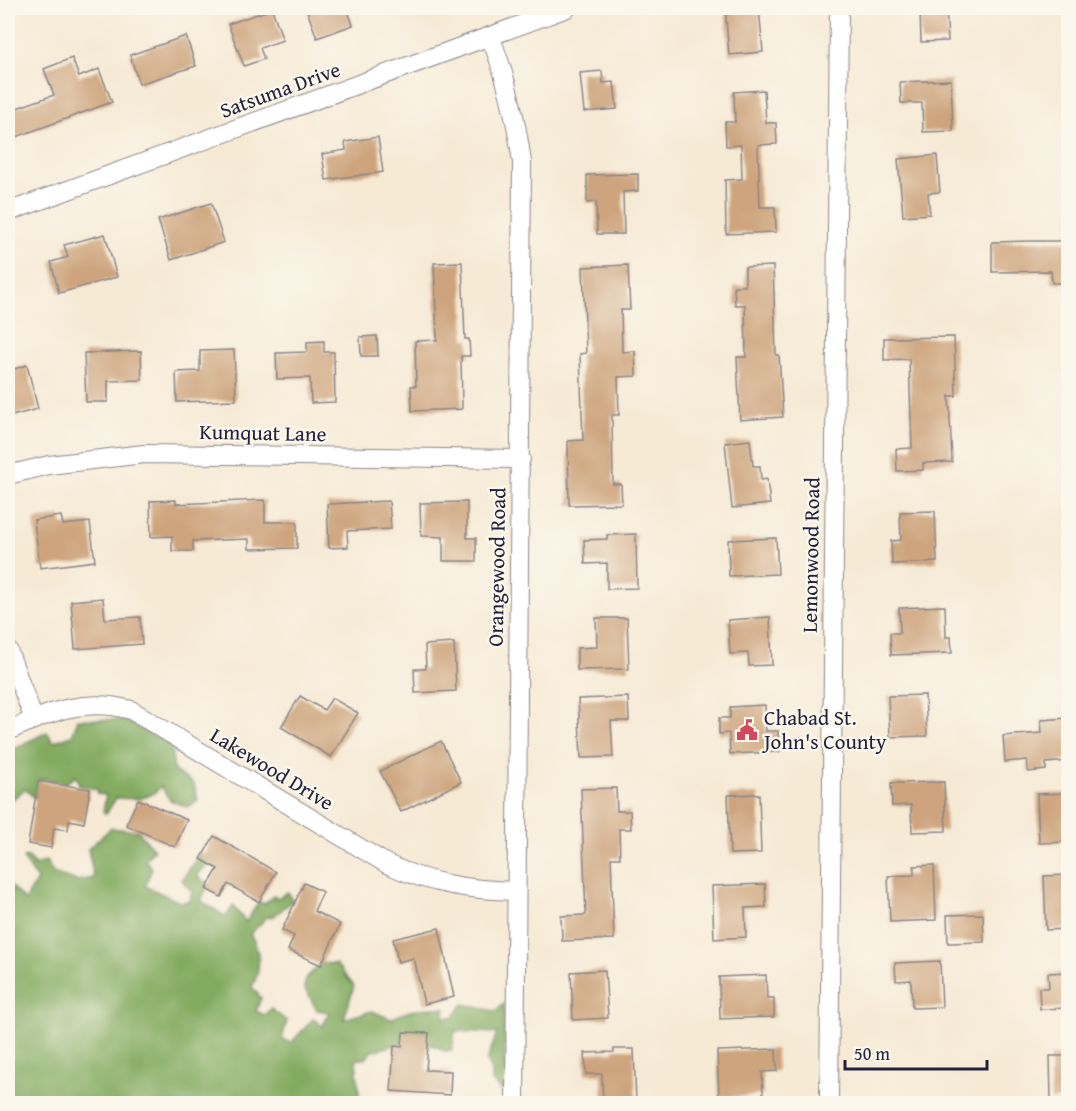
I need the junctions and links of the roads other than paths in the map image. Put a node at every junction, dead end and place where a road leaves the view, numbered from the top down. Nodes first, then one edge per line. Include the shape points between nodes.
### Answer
1 (567, 8) edge
2 (839, 8) edge
3 (490, 36) junction
4 (8, 212) edge
5 (521, 459) junction
6 (8, 476) edge
7 (8, 650) edge
8 (34, 720) junction
9 (8, 731) edge
10 (516, 891) junction
11 (515, 1104) edge
12 (829, 1104) edge

1 - 3 street, Satsuma Drive
2 - 12 street, Lemonwood Road
3 - 4 street, Satsuma Drive
3 - 5 street, Orangewood Road via 511,98 522,162
5 - 6 street, Kumquat Lane via 144,454 49,465
5 - 10 street, Orangewood Road
7 - 8 street
8 - 9 street, Lakewood Drive
8 - 10 street, Lakewood Drive via 78,706 106,703 130,710 395,868 446,886
10 - 11 street, Orangewood Road

